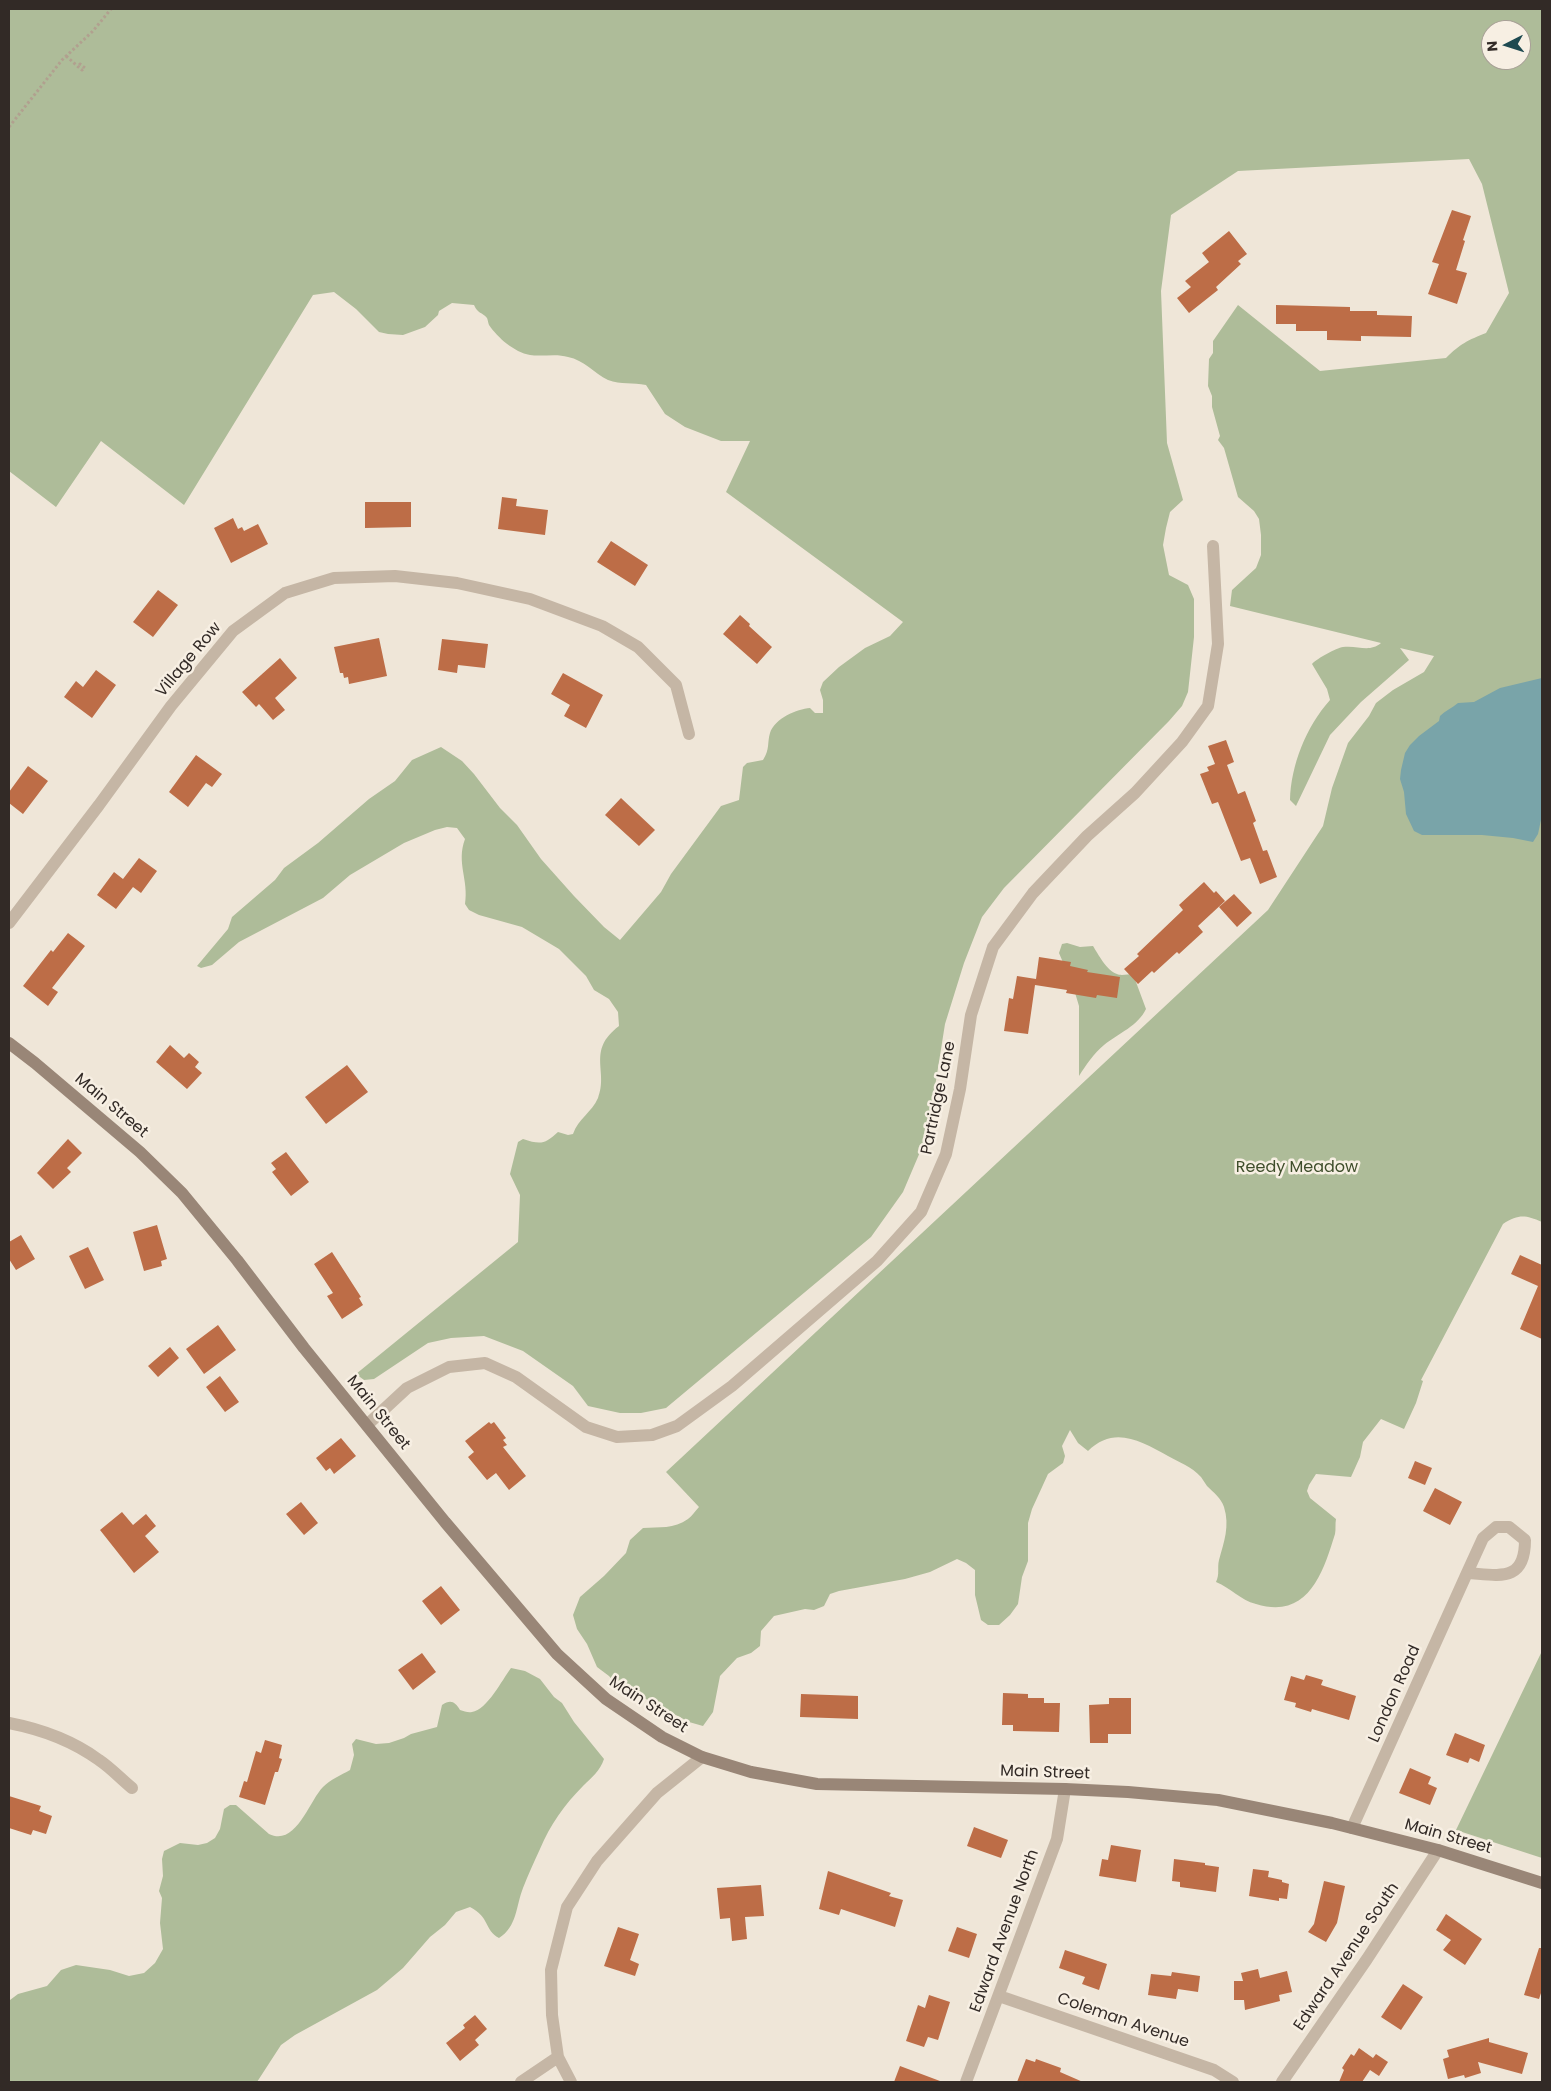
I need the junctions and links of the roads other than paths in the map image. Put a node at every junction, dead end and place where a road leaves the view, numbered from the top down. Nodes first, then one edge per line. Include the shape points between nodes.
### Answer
1 (1213, 546) dead end
2 (689, 734) dead end
3 (9, 923) edge
4 (9, 1043) edge
5 (367, 1425) junction
6 (1467, 1573) junction
7 (9, 1723) edge
8 (702, 1756) junction
9 (132, 1788) dead end
10 (1065, 1789) junction
11 (1352, 1828) junction
12 (1438, 1850) junction
13 (1542, 1883) edge
14 (999, 1996) junction
15 (558, 2057) junction
16 (521, 2082) edge
17 (571, 2082) edge
18 (966, 2082) edge
19 (1233, 2082) edge
20 (1282, 2082) edge

1 - 5 street, Partridge Lane via 1218,644 1208,706 1182,742 1135,793 1087,836 1033,893 993,946 971,1015 946,1154 921,1212 876,1261 732,1386 677,1426 652,1435 617,1437 586,1427 516,1377 485,1362 449,1366 407,1388
2 - 3 street, Village Row via 676,685 638,647 602,626 530,598 457,583 395,576 334,578 285,593 233,631 171,706
4 - 5 street, Main Street via 140,1152 182,1193
5 - 8 street, Main Street via 557,1654 606,1699 662,1737
6 - 6 street, London Road via 1503,1575 1515,1570 1524,1559 1525,1540 1509,1527 1496,1527 1483,1538
6 - 11 street, London Road
7 - 9 street via 33,1728 68,1742 98,1759
8 - 10 street, Main Street via 751,1772 816,1784
8 - 15 street via 657,1793 597,1861 567,1907 551,1970 552,2015
10 - 11 street, Main Street via 1218,1800
10 - 14 street, Edward Avenue North via 1057,1839
11 - 12 street, Main Street
12 - 13 street, Main Street
12 - 20 street, Edward Avenue South via 1368,1959
14 - 18 street, Edward Avenue North
14 - 19 street, Coleman Avenue via 1214,2070
15 - 16 street
15 - 17 street

